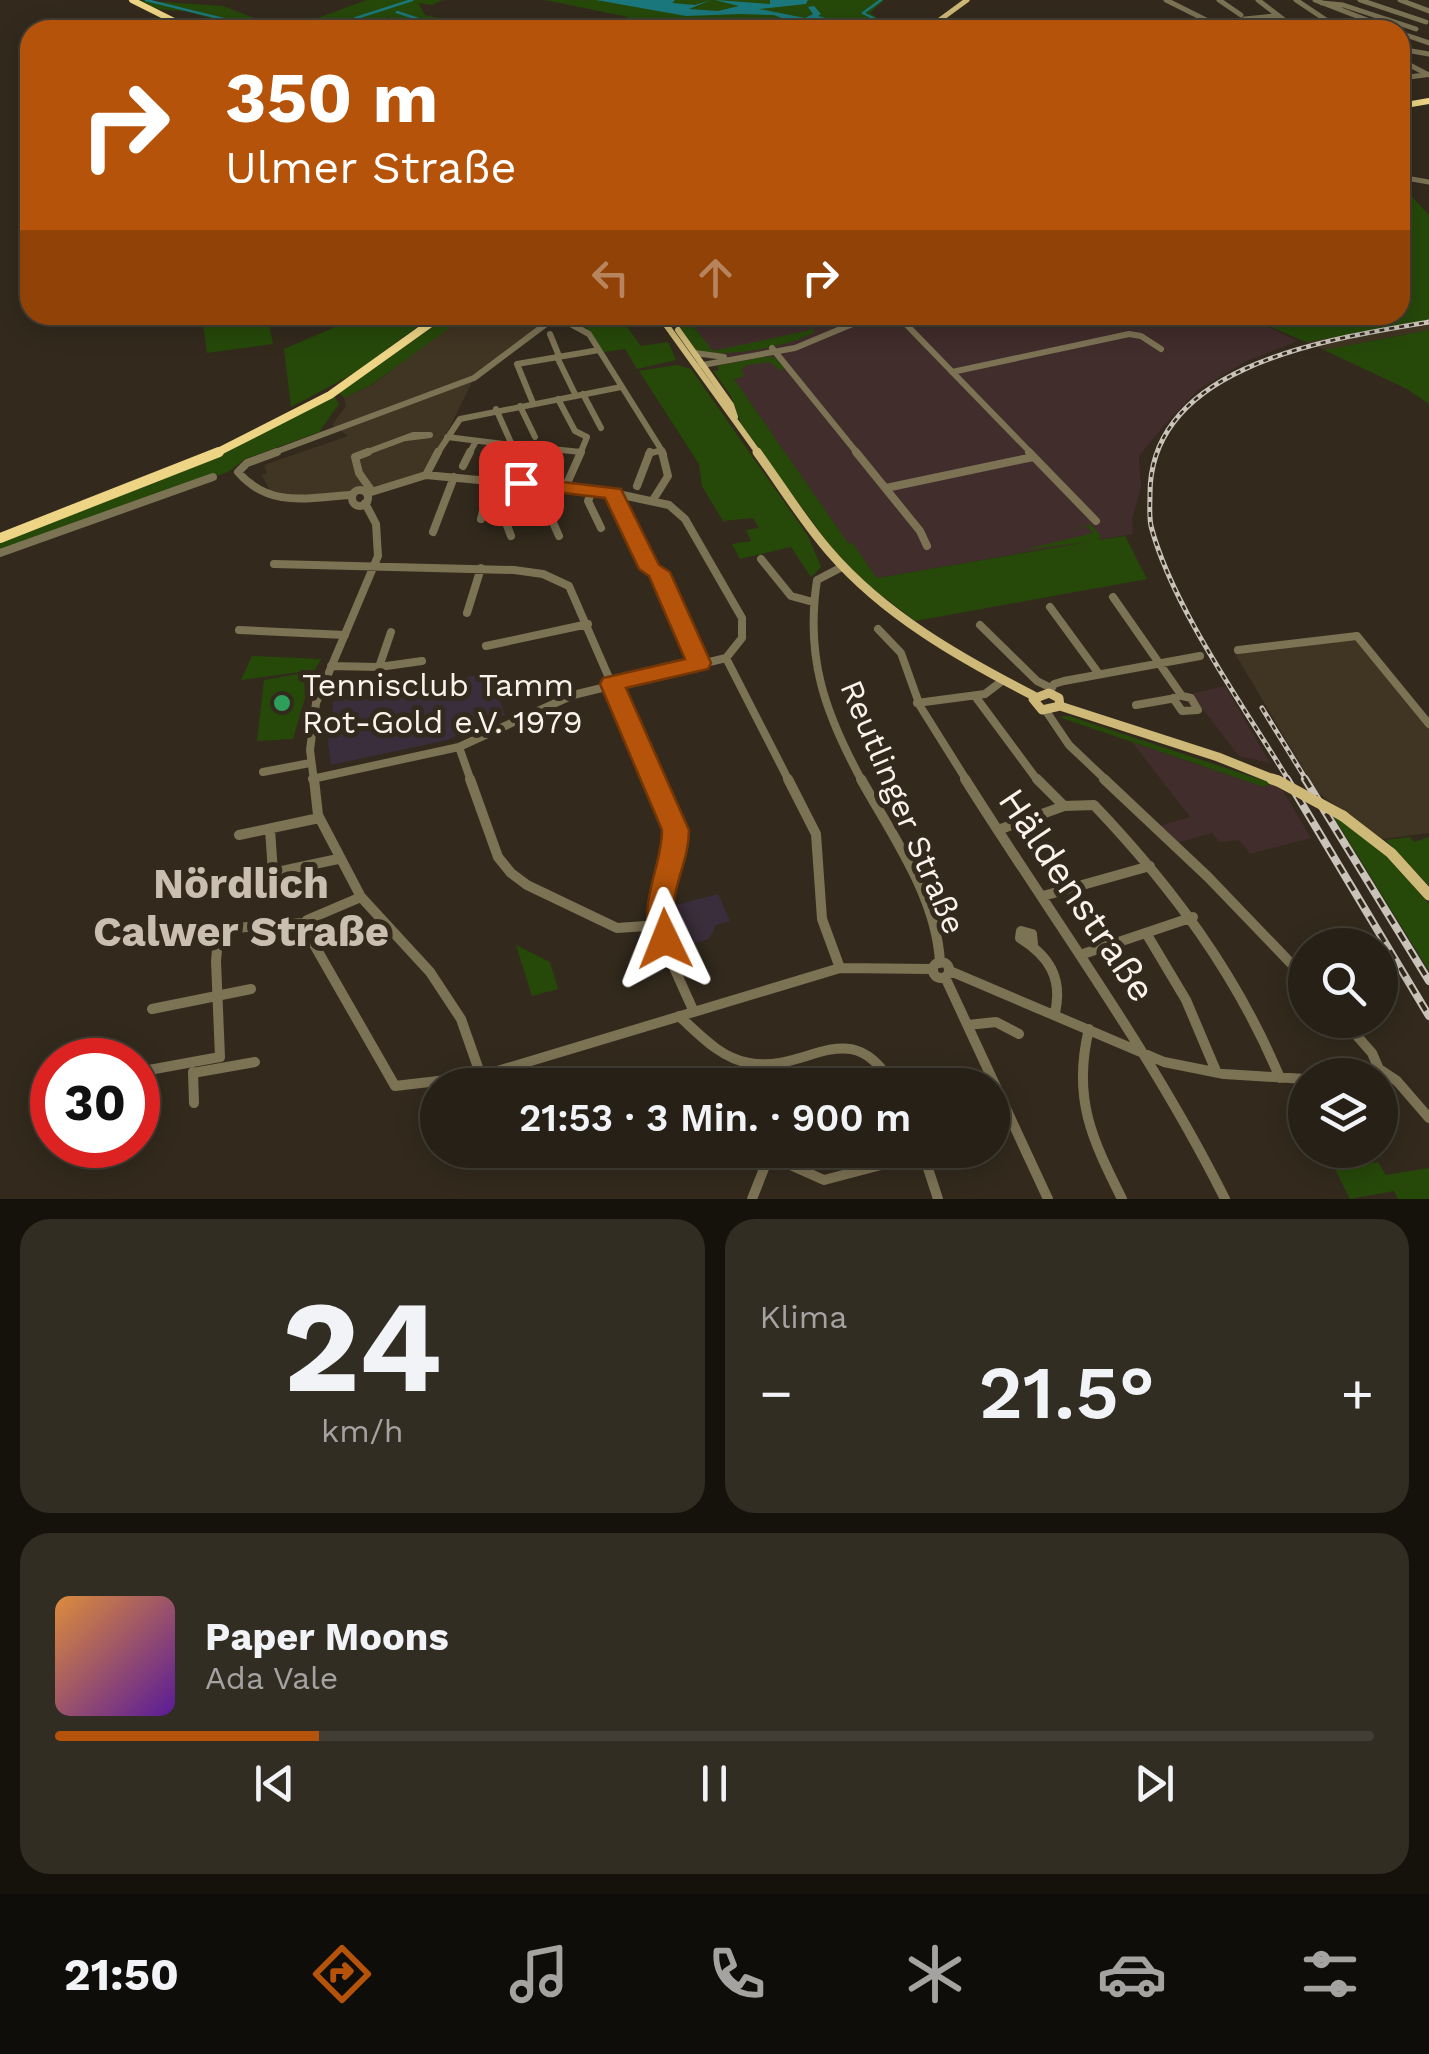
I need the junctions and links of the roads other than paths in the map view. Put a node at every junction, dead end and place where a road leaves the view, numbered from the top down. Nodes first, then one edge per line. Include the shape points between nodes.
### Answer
1 (121, 0) edge
2 (132, 0) edge
3 (958, 0) edge
4 (967, 0) edge
5 (1166, 0) edge
6 (1219, 0) edge
7 (1258, 0) edge
8 (1296, 0) edge
9 (1315, 0) edge
10 (1360, 0) edge
11 (1400, 0) edge
12 (1194, 2) dead end
13 (1322, 3) junction
14 (1187, 10) junction
15 (1426, 10) edge
16 (1403, 12) junction
17 (1275, 16) junction
18 (1243, 17) junction
19 (161, 20) edge
20 (172, 20) edge
21 (935, 20) edge
22 (938, 20) edge
23 (1206, 20) edge
24 (1246, 20) edge
25 (1281, 20) edge
26 (1324, 20) edge
27 (1367, 20) edge
28 (1387, 20) edge
29 (1428, 26) edge
30 (1410, 28) edge
31 (1416, 30) junction
32 (1410, 32) edge
33 (419, 325) edge
34 (428, 325) edge
35 (545, 325) edge
36 (576, 325) edge
37 (671, 325) edge
38 (671, 325) edge
39 (839, 325) edge
40 (853, 325) edge
41 (906, 325) edge
42 (550, 334) dead end
43 (1160, 349) dead end
44 (599, 350) junction
45 (774, 350) junction
46 (695, 353) junction
47 (558, 357) junction
48 (724, 358) junction
49 (704, 365) junction
50 (952, 372) junction
51 (621, 387) junction
52 (580, 395) junction
53 (558, 399) junction
54 (533, 403) junction
55 (520, 406) junction
56 (496, 410) junction
57 (601, 428) dead end
58 (740, 429) junction
59 (447, 437) junction
60 (535, 437) dead end
61 (406, 438) dead end
62 (476, 441) junction
63 (512, 445) junction
64 (662, 450) junction
65 (581, 452) junction
66 (1033, 457) junction
67 (463, 466) dead end
68 (426, 475) junction
69 (213, 477) dead end
70 (454, 477) junction
71 (497, 480) junction
72 (544, 485) junction
73 (636, 486) dead end
74 (565, 488) junction
75 (886, 488) junction
76 (592, 491) junction
77 (613, 493) junction
78 (368, 495) junction
79 (495, 498) junction
80 (653, 500) junction
81 (481, 518) dead end
82 (1096, 520) dead end
83 (601, 528) dead end
84 (432, 532) dead end
85 (0, 536) edge
86 (510, 536) dead end
87 (559, 536) dead end
88 (926, 546) dead end
89 (0, 553) edge
90 (762, 559) dead end
91 (274, 564) dead end
92 (376, 566) junction
93 (842, 567) junction
94 (481, 568) junction
95 (1114, 596) dead end
96 (813, 602) junction
97 (1050, 607) dead end
98 (467, 613) dead end
99 (588, 624) junction
100 (980, 625) dead end
101 (878, 629) dead end
102 (239, 630) dead end
103 (391, 632) dead end
104 (345, 635) junction
105 (486, 646) dead end
106 (1238, 650) dead end
107 (1200, 656) dead end
108 (726, 658) junction
109 (422, 661) dead end
110 (699, 663) junction
111 (1157, 664) junction
112 (331, 666) junction
113 (379, 667) junction
114 (1099, 674) junction
115 (1002, 680) junction
116 (612, 684) junction
117 (1050, 690) junction
118 (975, 696) junction
119 (1034, 696) junction
120 (917, 702) junction
121 (1136, 705) dead end
122 (1060, 706) junction
123 (1046, 711) junction
124 (1429, 724) edge
125 (459, 747) junction
126 (310, 762) junction
127 (263, 772) dead end
128 (312, 779) junction
129 (1064, 806) junction
130 (319, 818) junction
131 (270, 829) junction
132 (998, 830) junction
133 (239, 835) dead end
134 (338, 859) junction
135 (1150, 866) junction
136 (273, 873) junction
137 (216, 885) dead end
138 (1429, 895) edge
139 (1044, 896) junction
140 (360, 897) junction
141 (1192, 918) junction
142 (304, 923) junction
143 (661, 925) junction
144 (1146, 933) junction
145 (1033, 944) dead end
146 (1082, 954) junction
147 (1288, 960) edge
148 (840, 968) junction
149 (942, 970) junction
150 (251, 988) dead end
151 (218, 995) junction
152 (152, 1008) dead end
153 (694, 1012) junction
154 (1055, 1013) junction
155 (680, 1016) junction
156 (968, 1025) junction
157 (1089, 1029) junction
158 (1019, 1034) dead end
159 (1358, 1038) edge
160 (1149, 1057) junction
161 (1375, 1058) edge
162 (255, 1062) dead end
163 (756, 1064) junction
164 (193, 1068) junction
165 (477, 1068) edge
166 (507, 1068) edge
167 (755, 1068) edge
168 (884, 1068) edge
169 (160, 1070) edge
170 (1216, 1070) junction
171 (1280, 1078) junction
172 (1288, 1078) edge
173 (420, 1083) edge
174 (1398, 1083) edge
175 (194, 1103) dead end
176 (1429, 1118) edge
177 (764, 1168) edge
178 (797, 1168) edge
179 (866, 1168) edge
180 (928, 1168) edge
181 (752, 1199) edge
182 (938, 1199) edge
183 (1048, 1199) edge
184 (1122, 1199) edge
185 (1224, 1199) edge

1 - 19 highway
2 - 20 highway
3 - 21 main road
4 - 22 main road
5 - 14 street
6 - 18 street
7 - 17 street
8 - 26 street
9 - 13 street
10 - 16 street
11 - 15 street
12 - 14 street
13 - 27 street
13 - 28 street
14 - 23 street
15 - 16 street
16 - 29 street
17 - 18 street
17 - 25 street
18 - 24 street
29 - 31 street
30 - 31 street
31 - 32 street
33 - 85 highway via 274,420
34 - 85 highway via 352,381 270,428
35 - 78 street via 474,378 248,463 238,474 277,500 350,496 354,503
36 - 44 street
37 - 46 main road
38 - 49 main road
39 - 45 street
40 - 45 street via 816,342
41 - 50 street
42 - 47 street
43 - 50 street via 1130,334
44 - 47 street
44 - 51 street
45 - 48 street
45 - 49 street
45 - 75 street
46 - 48 street
46 - 49 main road
47 - 52 street
47 - 54 street via 516,367
48 - 49 street
49 - 58 main road
49 - 58 main road
50 - 66 street
51 - 52 street
51 - 64 street
52 - 53 street
52 - 57 street
53 - 54 street
53 - 65 street via 575,431 587,437
54 - 55 street
55 - 56 street
55 - 60 street
56 - 59 street via 460,418
56 - 63 street
58 - 93 main road
59 - 62 street
59 - 68 street
61 - 78 street via 355,457
62 - 63 street
62 - 67 street
63 - 65 street
63 - 71 street
64 - 73 street via 649,452
64 - 80 street via 670,468
65 - 74 street
66 - 75 street
66 - 82 street
68 - 70 street
68 - 78 street
69 - 89 street
70 - 71 street
70 - 84 street
71 - 72 street
71 - 79 street
72 - 74 street
72 - 87 street via 540,495
74 - 76 street
75 - 88 street
76 - 77 street
76 - 83 street via 588,501
77 - 80 street
77 - 110 street
78 - 92 street via 380,543
79 - 81 street via 485,502
79 - 86 street
80 - 108 street via 685,519 742,618 742,638
90 - 96 street via 791,596
91 - 92 street
92 - 94 street
92 - 104 street
93 - 96 street via 820,576
93 - 115 main road via 910,624
94 - 98 street
94 - 99 street via 560,580
95 - 111 street
96 - 149 street, Reutlinger Straße via 813,651 822,687 932,919
97 - 114 street
99 - 105 street
99 - 116 street
100 - 117 street
101 - 120 street, Häldenstraße via 902,652
102 - 104 street
103 - 113 street
104 - 112 street
106 - 124 street via 1357,636
107 - 111 street
108 - 110 street
108 - 148 street via 816,834 822,919
109 - 113 street
110 - 116 street
111 - 114 street
111 - 121 street via 1177,697
112 - 113 street
112 - 126 street via 316,703
114 - 117 street
115 - 118 street
115 - 119 main road
116 - 125 street
116 - 143 street via 675,830 659,904
117 - 119 main road
117 - 122 main road
118 - 120 street
118 - 129 street via 1021,761
119 - 123 main road
120 - 132 street, Häldenstraße
122 - 123 main road
122 - 138 main road, bridge via 1278,781 1343,816
123 - 147 street via 1070,745
125 - 128 street
125 - 143 street via 498,857 511,872 618,928
126 - 127 street
126 - 128 street
128 - 130 street
129 - 132 street
129 - 135 street via 1094,804
130 - 131 street
130 - 134 street
131 - 133 street
131 - 136 street
132 - 139 street, Häldenstraße
134 - 136 street
134 - 140 street
135 - 139 street
135 - 141 street
136 - 137 street
139 - 146 street, Häldenstraße
140 - 142 street
140 - 165 street via 430,972 461,1019
141 - 144 street
141 - 171 street via 1246,997
142 - 151 street via 219,928
142 - 173 street via 395,1086
143 - 153 street
144 - 146 street
144 - 170 street via 1186,1000
145 - 154 street via 1060,986
146 - 160 street, Häldenstraße
148 - 149 street
148 - 153 street
149 - 154 street
149 - 156 street, Reutlinger Straße
150 - 151 street
151 - 152 street
151 - 164 street via 220,1057
153 - 155 street
154 - 157 street
155 - 163 street via 716,1049
155 - 166 street
156 - 158 street via 996,1022
156 - 183 street, Reutlinger Straße
157 - 160 street
157 - 184 street via 1079,1099
159 - 161 street
160 - 170 street
160 - 185 street, Häldenstraße
162 - 164 street
163 - 167 street
163 - 168 street via 845,1046
164 - 169 street
164 - 175 street
170 - 171 street
171 - 172 street
174 - 176 street
177 - 181 street
178 - 179 street via 824,1180
180 - 182 street

